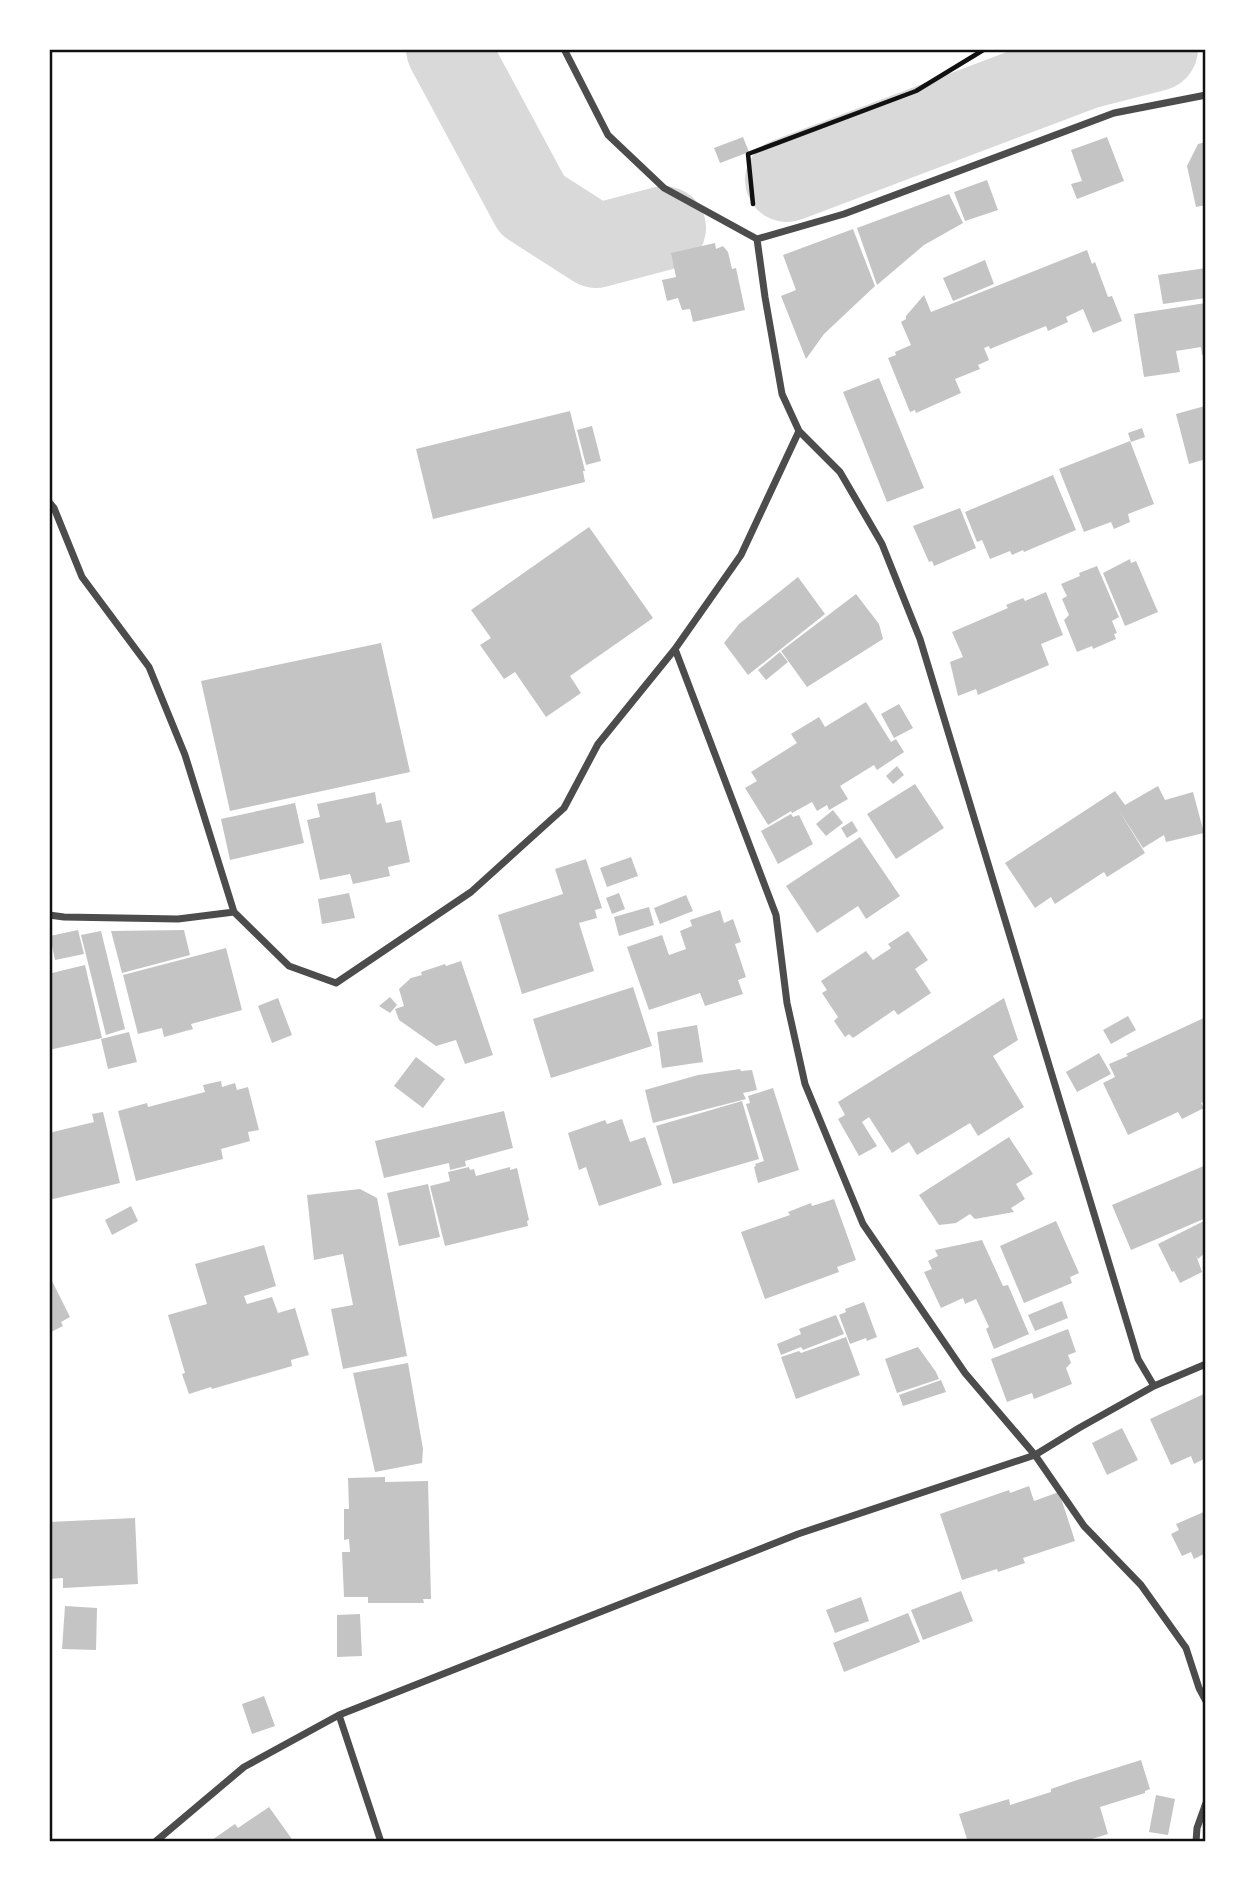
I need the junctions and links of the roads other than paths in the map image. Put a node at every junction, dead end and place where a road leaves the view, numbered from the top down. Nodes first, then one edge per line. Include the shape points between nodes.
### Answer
1 (564, 49) edge
2 (1206, 95) edge
3 (757, 239) junction
4 (799, 431) junction
5 (49, 502) edge
6 (674, 649) junction
7 (234, 912) junction
8 (49, 915) edge
9 (1206, 1364) edge
10 (1154, 1386) junction
11 (1035, 1455) junction
12 (1206, 1701) edge
13 (339, 1716) junction
14 (1206, 1803) edge
15 (155, 1842) edge
16 (382, 1842) edge
17 (1196, 1842) edge

1 - 3 street via 608,135 664,188
2 - 3 street via 1114,113 844,214
3 - 4 street via 782,394
4 - 6 street via 741,555
4 - 10 street via 840,471 882,544 920,639 1138,1359
5 - 7 street via 82,577 149,667 185,755
6 - 7 street via 598,744 564,808 471,892 336,983 289,966
6 - 11 street via 776,915 787,1003 805,1084 863,1224 965,1373
7 - 8 street via 178,919
9 - 10 street
10 - 11 street
11 - 12 street via 1084,1527 1141,1585 1186,1648
11 - 13 street via 797,1534
13 - 15 street via 244,1767
13 - 16 street
14 - 17 street

